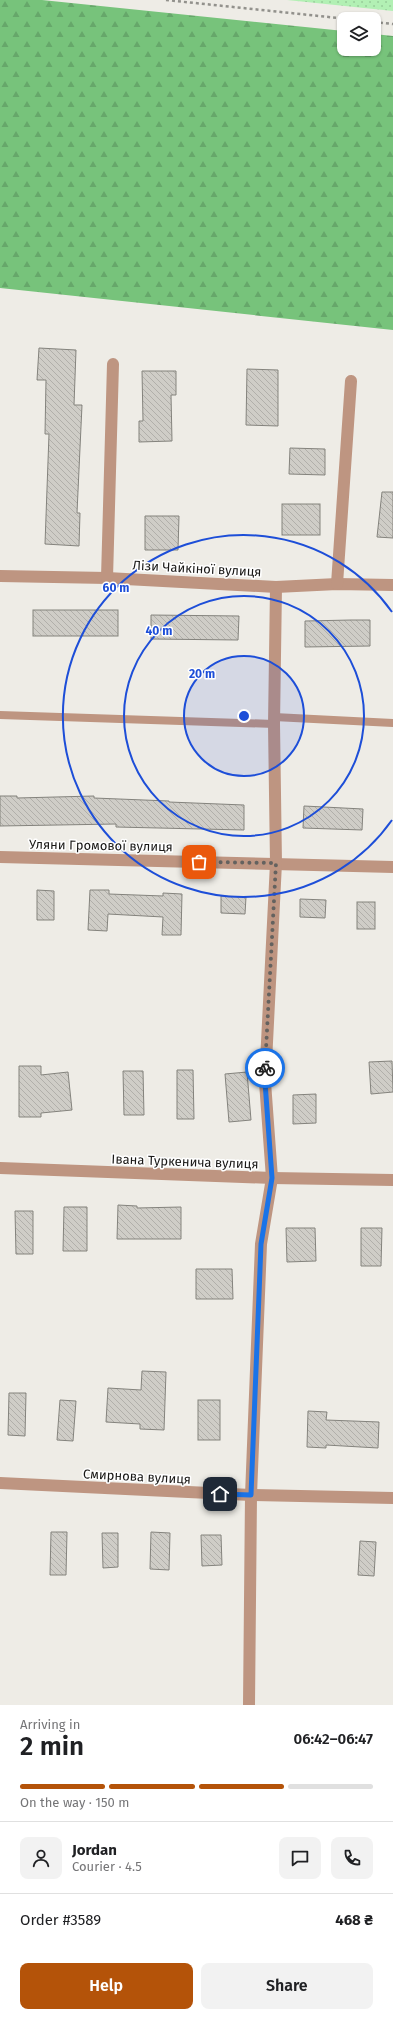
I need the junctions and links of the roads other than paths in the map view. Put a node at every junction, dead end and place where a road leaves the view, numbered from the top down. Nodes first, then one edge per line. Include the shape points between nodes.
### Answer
1 (113, 364) dead end
2 (351, 381) dead end
3 (0, 576) edge
4 (107, 578) junction
5 (337, 584) junction
6 (393, 585) edge
7 (276, 587) junction
8 (0, 715) edge
9 (274, 721) junction
10 (393, 723) edge
11 (0, 857) edge
12 (276, 863) junction
13 (393, 867) edge
14 (0, 1168) edge
15 (272, 1178) junction
16 (393, 1180) edge
17 (0, 1483) edge
18 (251, 1495) junction
19 (393, 1498) edge
20 (249, 1705) edge

1 - 4 street
2 - 5 street
3 - 4 street, Лізи Чайкіної вулиця
4 - 7 street, Лізи Чайкіної вулиця
5 - 6 street, Лізи Чайкіної вулиця
5 - 7 street, Лізи Чайкіної вулиця
7 - 9 street
8 - 9 lane
9 - 10 lane
9 - 12 street
11 - 12 street, Уляни Громової вулиця
12 - 13 street, Уляни Громової вулиця
12 - 15 street via 265,1082
14 - 15 street, Івана Туркенича вулиця
15 - 16 street, Івана Туркенича вулиця
15 - 18 street via 261,1244
17 - 18 street, Смирнова вулиця
18 - 19 street, Смирнова вулиця
18 - 20 street

